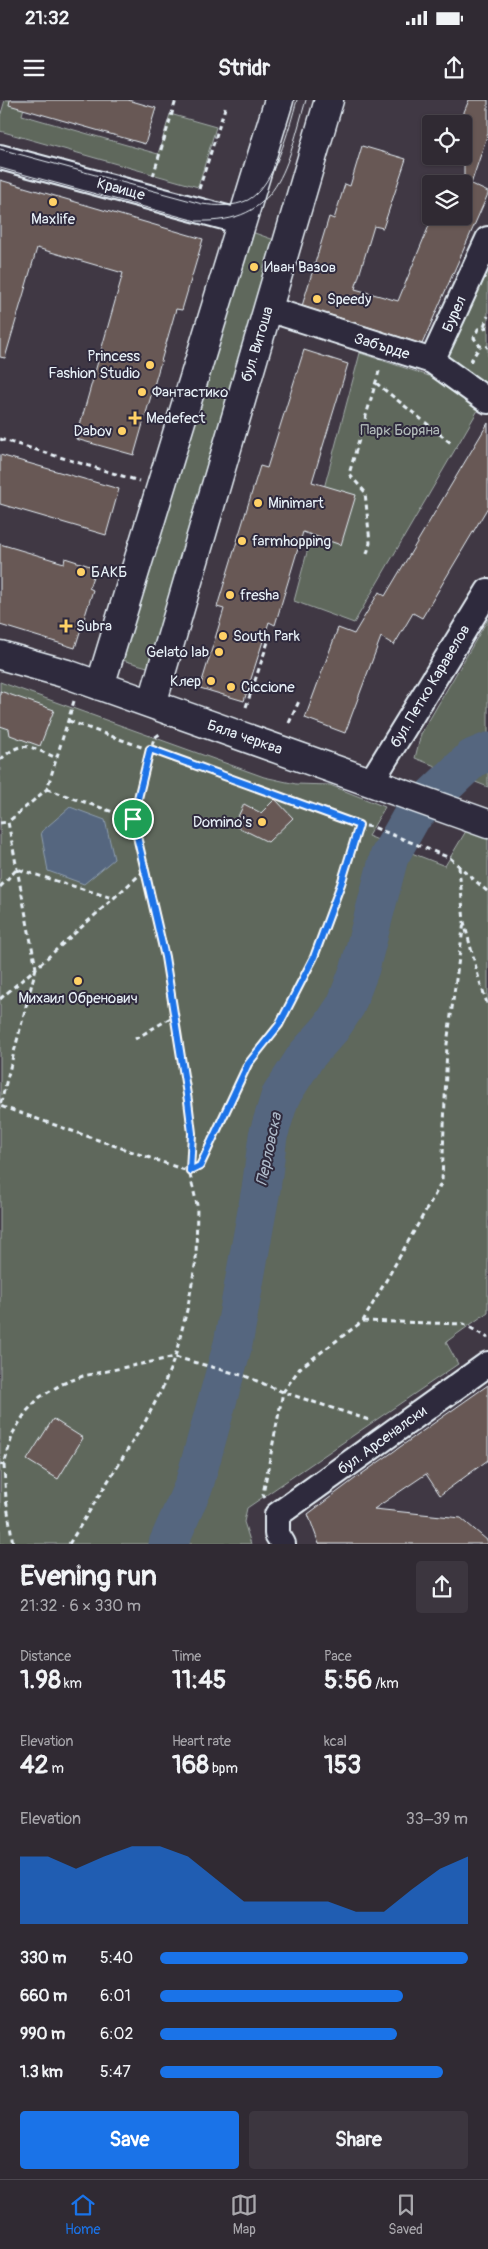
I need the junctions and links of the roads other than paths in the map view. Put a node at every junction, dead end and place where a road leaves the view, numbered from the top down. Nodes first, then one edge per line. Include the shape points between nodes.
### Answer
1 (279, 100) edge
2 (329, 100) edge
3 (0, 157) edge
4 (242, 222) junction
5 (488, 239) edge
6 (268, 309) junction
7 (432, 361) junction
8 (488, 400) edge
9 (488, 590) edge
10 (0, 655) edge
11 (100, 686) junction
12 (152, 704) junction
13 (383, 786) junction
14 (480, 822) edge
15 (488, 1364) edge
16 (283, 1544) edge

1 - 4 street
2 - 6 street, бул. Витоша
3 - 4 street, Краище
4 - 11 street
5 - 7 street, Бурел
6 - 7 street, Забърде
6 - 12 street, бул. Витоша
7 - 8 street, Забърде
9 - 13 street, бул. Петко Каравелов
10 - 11 street, Бяла черква
11 - 12 street, Бяла черква
12 - 13 street, Бяла черква
13 - 14 street, Бяла черква
15 - 16 street, бул. Арсеналски via 277,1516 277,1534

